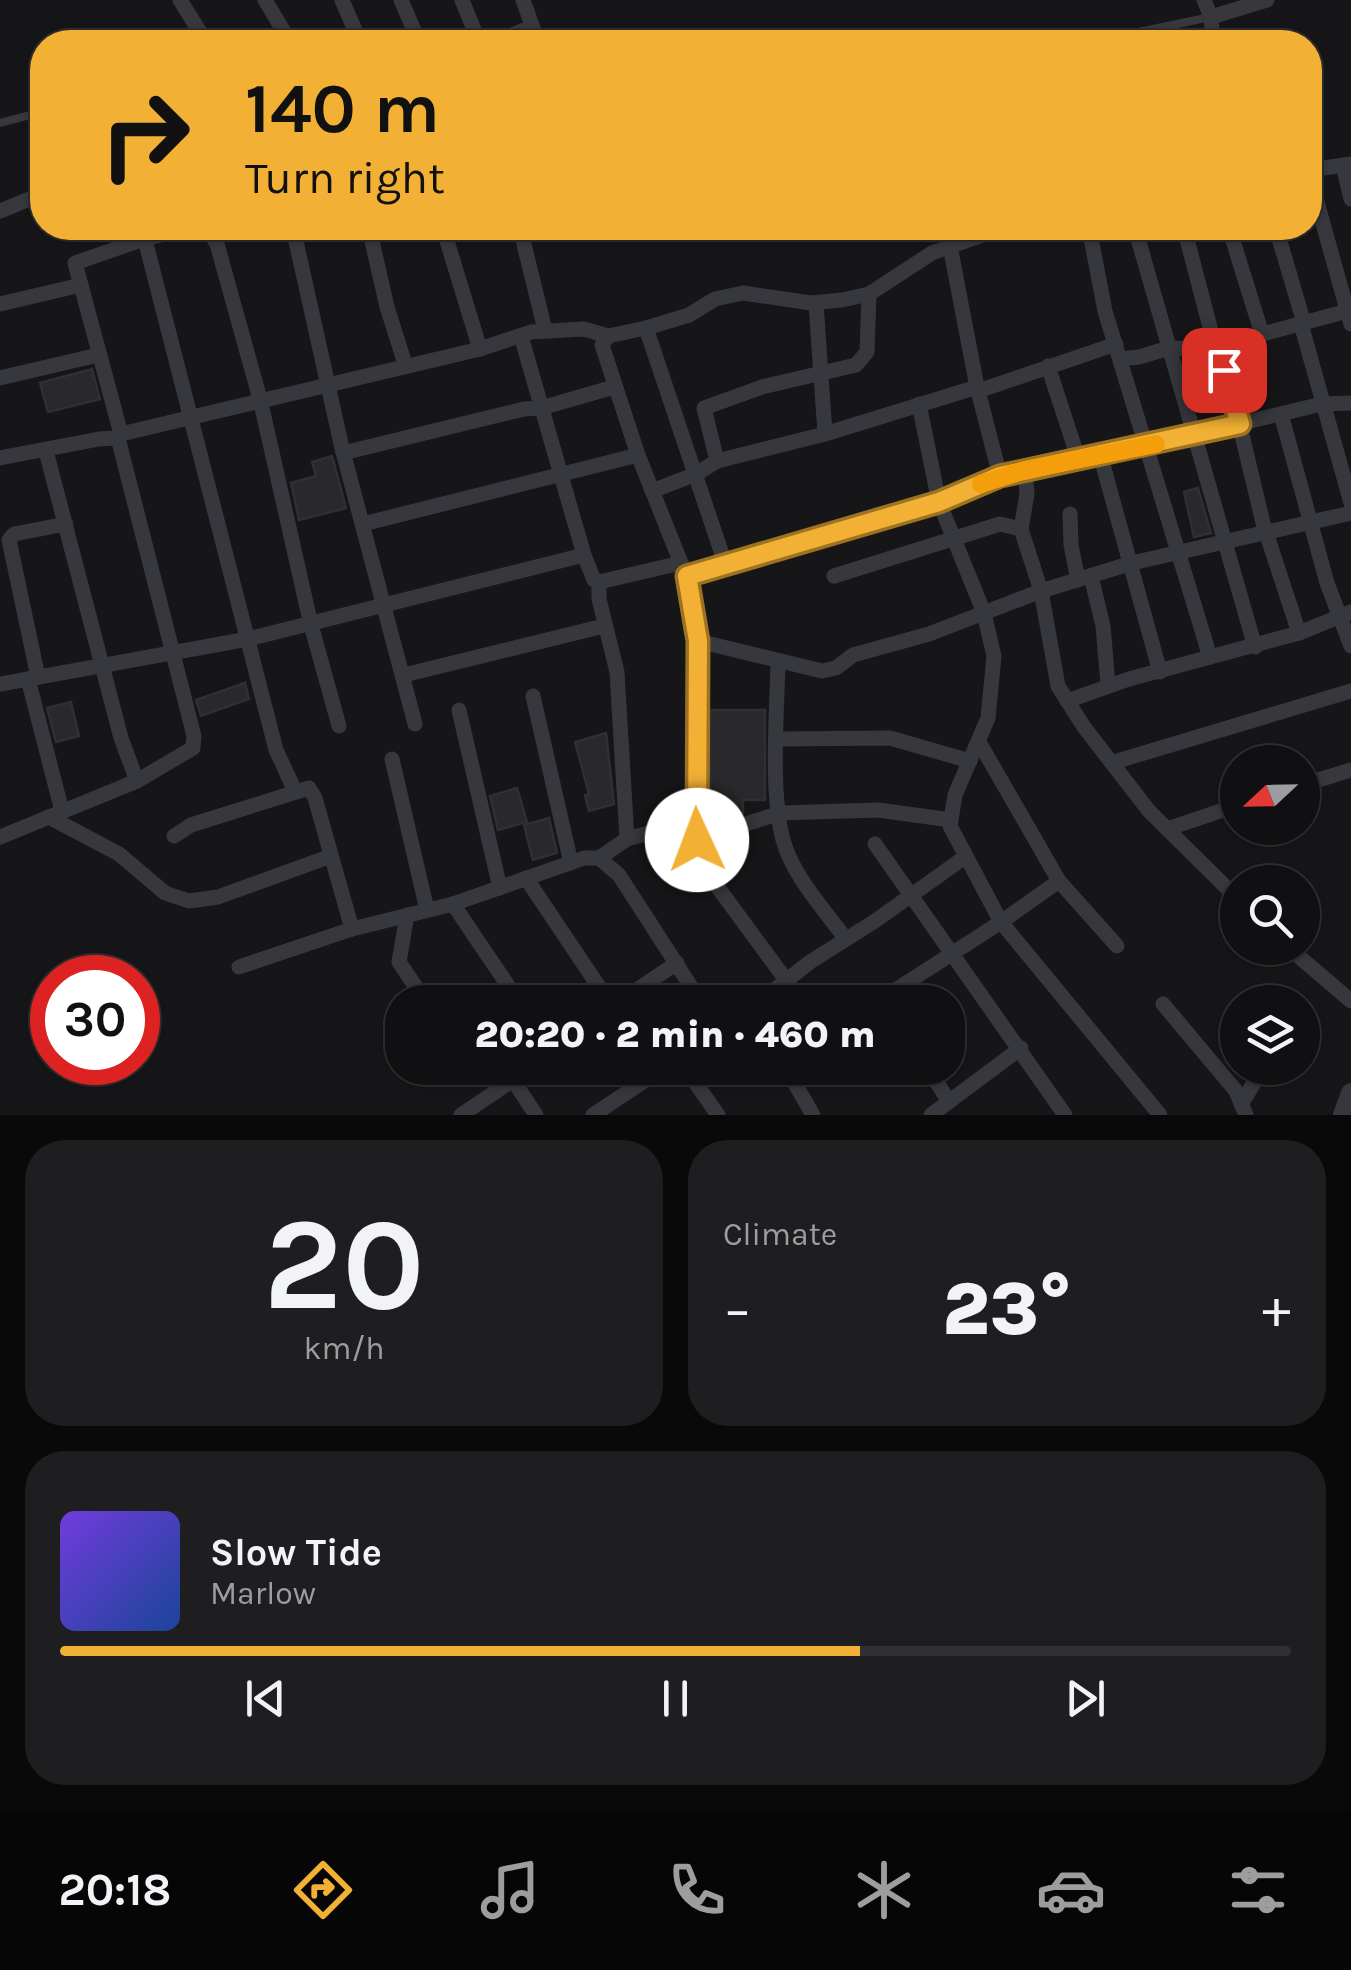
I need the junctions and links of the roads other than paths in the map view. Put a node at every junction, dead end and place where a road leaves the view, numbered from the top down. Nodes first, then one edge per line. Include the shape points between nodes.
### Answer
1 (180, 0) edge
2 (265, 0) edge
3 (401, 0) edge
4 (462, 0) edge
5 (523, 0) edge
6 (1204, 0) edge
7 (1267, 0) edge
8 (347, 1) edge
9 (1212, 17) junction
10 (199, 30) edge
11 (283, 30) edge
12 (356, 30) edge
13 (414, 30) edge
14 (474, 30) edge
15 (533, 30) edge
16 (1149, 30) edge
17 (1213, 30) edge
18 (30, 115) edge
19 (0, 123) edge
20 (1347, 164) edge
21 (1322, 168) edge
22 (30, 199) edge
23 (1351, 200) edge
24 (0, 210) edge
25 (1322, 219) edge
26 (128, 240) edge
27 (145, 240) edge
28 (214, 240) edge
29 (296, 240) edge
30 (371, 240) edge
31 (448, 240) edge
32 (523, 240) edge
33 (967, 240) edge
34 (1091, 240) edge
35 (1138, 240) edge
36 (1187, 240) edge
37 (1234, 240) edge
38 (1279, 240) edge
39 (950, 246) junction
40 (81, 286) junction
41 (869, 294) junction
42 (816, 303) junction
43 (0, 304) edge
44 (1350, 315) edge
45 (1302, 323) junction
46 (646, 328) junction
47 (545, 330) junction
48 (1262, 334) junction
49 (521, 336) junction
50 (608, 336) junction
51 (1169, 348) junction
52 (480, 349) junction
53 (1216, 350) junction
54 (1118, 351) junction
55 (98, 355) junction
56 (404, 364) junction
57 (1048, 366) junction
58 (819, 374) junction
59 (0, 378) edge
60 (327, 384) junction
61 (614, 387) junction
62 (978, 389) junction
63 (260, 399) junction
64 (919, 404) junction
65 (1322, 404) junction
66 (1351, 404) edge
67 (541, 408) junction
68 (1281, 414) junction
69 (191, 416) junction
70 (1240, 424) junction
71 (825, 434) junction
72 (1192, 434) junction
73 (120, 436) junction
74 (1144, 446) junction
75 (46, 450) junction
76 (344, 453) junction
77 (1100, 454) junction
78 (638, 455) junction
79 (0, 458) edge
80 (1078, 458) junction
81 (718, 461) junction
82 (1025, 470) junction
83 (696, 474) junction
84 (560, 476) junction
85 (1000, 476) junction
86 (652, 491) junction
87 (939, 502) junction
88 (1351, 503) edge
89 (1351, 513) edge
90 (1070, 514) dead end
91 (66, 524) junction
92 (363, 524) junction
93 (1312, 524) junction
94 (1022, 529) junction
95 (1268, 532) junction
96 (951, 537) junction
97 (1224, 544) junction
98 (584, 554) junction
99 (1177, 554) junction
100 (1132, 563) junction
101 (726, 566) junction
102 (684, 570) junction
103 (834, 576) dead end
104 (1084, 578) junction
105 (599, 582) junction
106 (1042, 591) junction
107 (385, 607) junction
108 (984, 613) junction
109 (1346, 613) edge
110 (310, 624) junction
111 (604, 626) junction
112 (1300, 633) junction
113 (248, 639) junction
114 (698, 641) junction
115 (1351, 646) edge
116 (1254, 647) junction
117 (172, 653) junction
118 (1210, 657) junction
119 (778, 662) junction
120 (103, 666) junction
121 (1160, 672) junction
122 (404, 675) junction
123 (33, 678) junction
124 (0, 684) edge
125 (1108, 685) junction
126 (1351, 691) edge
127 (532, 696) dead end
128 (1067, 701) junction
129 (459, 710) dead end
130 (416, 724) dead end
131 (339, 726) dead end
132 (776, 739) junction
133 (978, 742) junction
134 (392, 759) dead end
135 (970, 761) junction
136 (1114, 762) junction
137 (1351, 770) edge
138 (1320, 779) edge
139 (137, 781) junction
140 (295, 792) junction
141 (1220, 810) edge
142 (780, 813) junction
143 (55, 814) junction
144 (696, 820) junction
145 (951, 820) junction
146 (1166, 828) junction
147 (174, 836) dead end
148 (0, 837) edge
149 (627, 838) junction
150 (697, 840) junction
151 (875, 844) dead end
152 (332, 856) junction
153 (965, 856) junction
154 (599, 858) junction
155 (571, 863) junction
156 (526, 878) junction
157 (1220, 880) edge
158 (1059, 881) junction
159 (500, 888) junction
160 (911, 896) junction
161 (453, 904) junction
162 (426, 910) junction
163 (408, 914) junction
164 (1001, 922) junction
165 (352, 930) junction
166 (845, 938) junction
167 (1118, 946) dead end
168 (952, 954) junction
169 (677, 963) junction
170 (1310, 965) edge
171 (240, 967) dead end
172 (786, 980) junction
173 (415, 985) edge
174 (507, 985) edge
175 (598, 985) edge
176 (644, 985) edge
177 (691, 985) edge
178 (780, 985) edge
179 (907, 985) edge
180 (1351, 1001) edge
181 (1163, 1004) dead end
182 (1021, 1048) junction
183 (506, 1085) edge
184 (516, 1085) edge
185 (637, 1085) edge
186 (697, 1085) edge
187 (794, 1085) edge
188 (938, 1085) edge
189 (1255, 1085) edge
190 (1351, 1092) edge
191 (617, 1098) junction
192 (949, 1102) junction
193 (1245, 1108) edge
194 (806, 1112) edge
195 (1057, 1112) edge
196 (461, 1115) edge
197 (536, 1115) edge
198 (593, 1115) edge
199 (628, 1115) edge
200 (718, 1115) edge
201 (930, 1115) edge
202 (1160, 1115) edge
203 (1343, 1115) edge

1 - 10 street
2 - 11 street
3 - 13 street
4 - 14 street
5 - 15 street
6 - 9 street
7 - 9 street
8 - 12 street
9 - 16 lane
9 - 17 street
18 - 19 lane
20 - 21 street
20 - 23 street
22 - 24 street
25 - 44 street
26 - 40 street via 76,264
27 - 69 street
28 - 63 street
29 - 60 street
30 - 56 street
31 - 52 street
32 - 47 street
33 - 39 street
34 - 54 street
35 - 51 street
36 - 53 street
37 - 48 street
38 - 45 street
39 - 41 street
39 - 62 street
40 - 43 street
40 - 55 street
41 - 42 street
41 - 58 street via 867,352 856,365
42 - 46 street via 743,293
42 - 58 street
44 - 45 street
45 - 48 street
45 - 65 street
46 - 50 street
46 - 83 street
47 - 49 street
47 - 50 street
48 - 53 street
49 - 52 street
49 - 67 street
50 - 61 street via 602,345
51 - 53 street
51 - 54 street via 1140,357
51 - 72 street
52 - 56 street
53 - 70 street
54 - 57 street
54 - 74 street
55 - 59 street
55 - 73 street
56 - 60 street
57 - 62 street
57 - 80 street
58 - 71 street
58 - 81 street via 704,408
60 - 63 street
60 - 76 street
61 - 67 street
61 - 78 street
62 - 64 street
62 - 85 street
63 - 69 street
63 - 110 street
64 - 71 street
64 - 87 street
65 - 66 street
65 - 68 street
65 - 88 street
67 - 76 street
67 - 84 street
68 - 70 street
68 - 93 street
69 - 73 street
69 - 113 street
70 - 72 street
70 - 95 street
71 - 81 street
72 - 74 street
72 - 97 street
73 - 75 street
73 - 117 street
74 - 77 street
74 - 99 street
75 - 79 street
75 - 91 street
76 - 92 street
77 - 80 street
77 - 100 street
78 - 84 street
78 - 86 street
80 - 82 street
81 - 83 street
82 - 85 street
82 - 94 street
83 - 86 street
83 - 101 street
84 - 92 street
84 - 98 street
85 - 87 street
86 - 102 street
87 - 96 street
87 - 101 street
89 - 93 street
90 - 104 street
91 - 120 street
91 - 123 street via 14,534 8,547
92 - 107 street
93 - 95 street
93 - 109 street via 1327,583
94 - 96 street via 1000,524
94 - 106 street
95 - 97 street
95 - 112 street
96 - 103 street
96 - 108 street
97 - 99 street
97 - 116 street
98 - 105 street
98 - 107 street
99 - 100 street
99 - 118 street
100 - 104 street
100 - 121 street
101 - 102 street
102 - 105 street
102 - 114 street
104 - 106 street
104 - 125 street via 1103,626
105 - 111 street
106 - 108 street
106 - 128 street via 1058,686
107 - 110 street
107 - 122 street
108 - 119 street via 853,655 836,668
108 - 133 street via 994,656 988,718
109 - 112 street
109 - 115 street
110 - 113 street
110 - 131 street
111 - 122 street
111 - 149 street via 617,672
112 - 116 street
113 - 117 street
113 - 140 street via 276,750
114 - 119 street
114 - 144 street
116 - 118 street
117 - 120 street
117 - 139 street via 193,748
118 - 121 street
119 - 132 street
120 - 123 street
120 - 139 street
121 - 125 street
122 - 130 street
123 - 124 street
123 - 143 street
125 - 128 street
126 - 136 street
127 - 155 street
128 - 136 street
129 - 159 street
132 - 135 street via 890,738
132 - 142 street
133 - 135 street
133 - 158 street
134 - 162 street
135 - 145 street
136 - 146 street
137 - 138 street
139 - 143 street
140 - 147 street
140 - 152 street via 309,788
141 - 146 street
142 - 145 street via 878,810
142 - 150 street
142 - 166 street via 790,858
143 - 148 street
143 - 152 street via 165,893 190,901
144 - 149 street
144 - 150 street
145 - 153 street
146 - 157 street
149 - 154 street
150 - 172 street via 711,878
151 - 160 street
152 - 165 street
153 - 160 street
153 - 164 street
154 - 155 street
154 - 169 street via 619,875
155 - 156 street
156 - 159 street
156 - 175 street
158 - 164 street
158 - 167 street
159 - 161 street
160 - 166 street
160 - 168 street
161 - 162 street
161 - 174 street
162 - 163 street
163 - 165 street
163 - 173 street via 399,962
164 - 168 street
164 - 202 street
165 - 171 street
166 - 172 street
168 - 179 street
168 - 182 street
169 - 176 street
169 - 177 street
170 - 180 street
172 - 178 street
181 - 193 street
182 - 192 street
182 - 195 street
183 - 196 street
184 - 197 street
185 - 191 street
186 - 200 street
187 - 194 street
188 - 192 street
189 - 193 street
190 - 203 street
191 - 198 street
191 - 199 street
192 - 201 street

